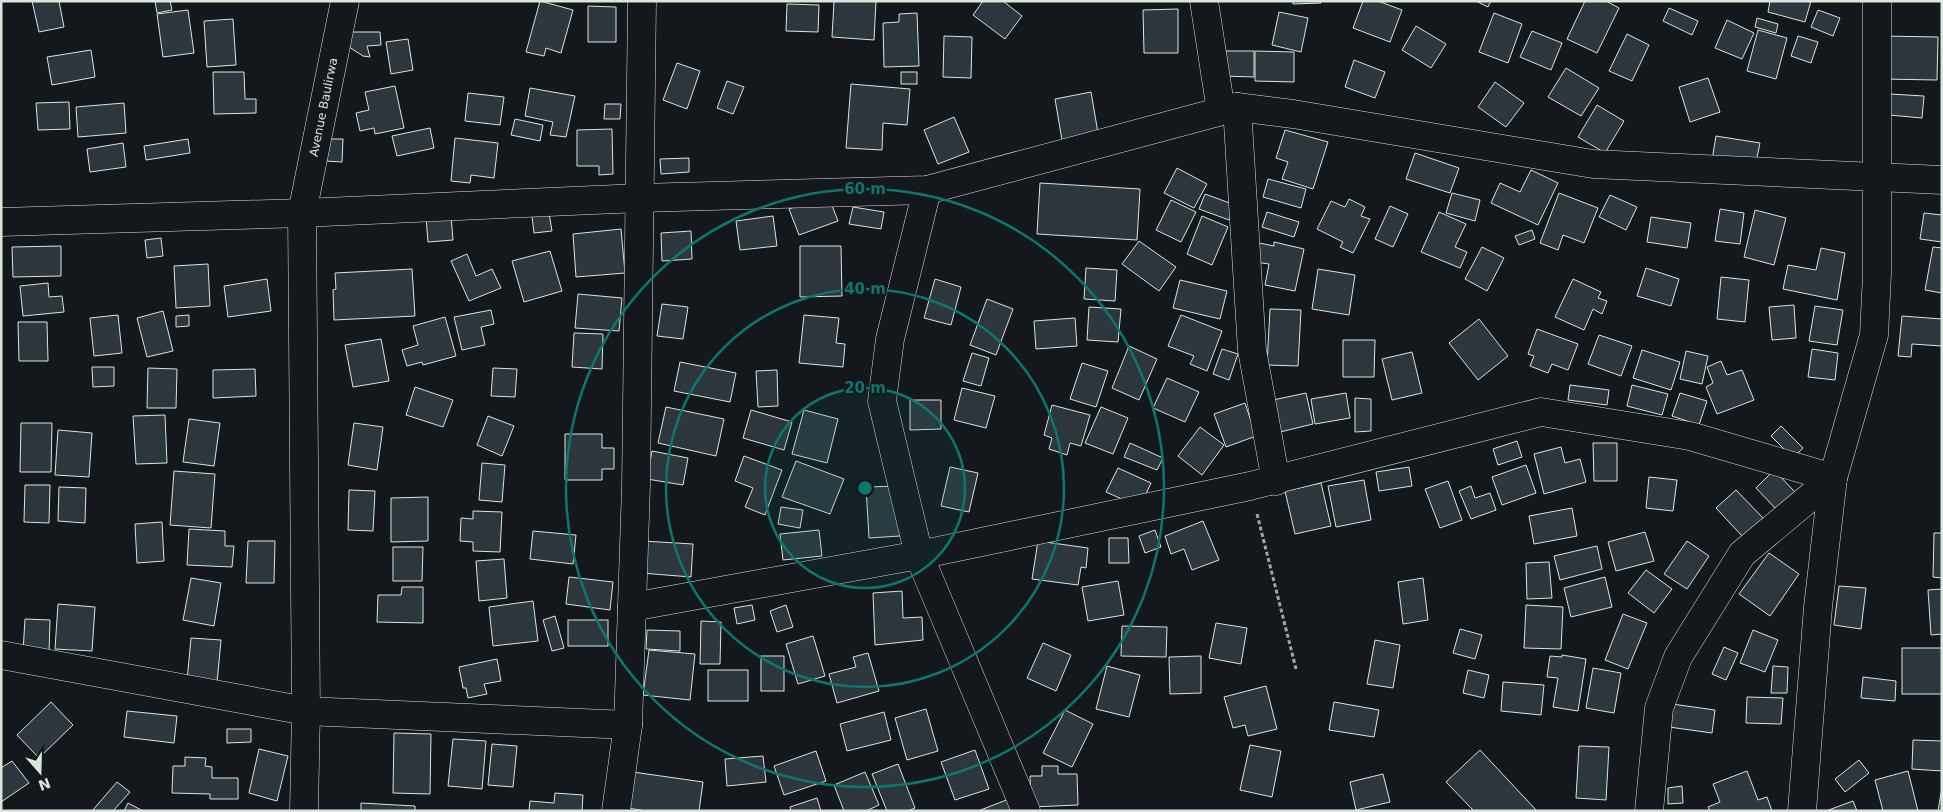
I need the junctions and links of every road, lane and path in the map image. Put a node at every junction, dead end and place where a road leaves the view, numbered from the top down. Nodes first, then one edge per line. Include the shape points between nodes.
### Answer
1 (345, 1) edge
2 (642, 1) edge
3 (1204, 1) edge
4 (1877, 1) edge
5 (1229, 109) junction
6 (1876, 176) junction
7 (1942, 180) edge
8 (927, 190) junction
9 (640, 198) junction
10 (302, 213) junction
11 (1, 222) edge
12 (1833, 478) junction
13 (1263, 484) junction
14 (919, 555) junction
15 (632, 607) junction
16 (1, 655) edge
17 (1296, 669) dead end
18 (306, 710) junction
19 (628, 725) junction
20 (304, 811) edge
21 (616, 811) edge
22 (1026, 811) edge
23 (1649, 811) edge
24 (1802, 811) edge

1 - 10 street, Avenue Baulirwa
2 - 9 street
3 - 5 street
4 - 6 street
5 - 6 street via 1293,114 1593,164
5 - 8 street
5 - 13 street
6 - 7 street
6 - 12 street via 1874,335
8 - 9 street
8 - 14 street via 890,339 882,401
9 - 10 street
9 - 15 street
10 - 11 street
10 - 18 street, Avenue Baulirwa
12 - 13 street via 1690,436 1541,412
12 - 23 street via 1742,554 1678,657 1659,708
12 - 24 street via 1818,608
13 - 14 street
13 - 17 path
14 - 15 street
14 - 22 street
15 - 19 street
16 - 18 street
18 - 19 street
18 - 20 street, Avenue Baulirwa
19 - 21 street

